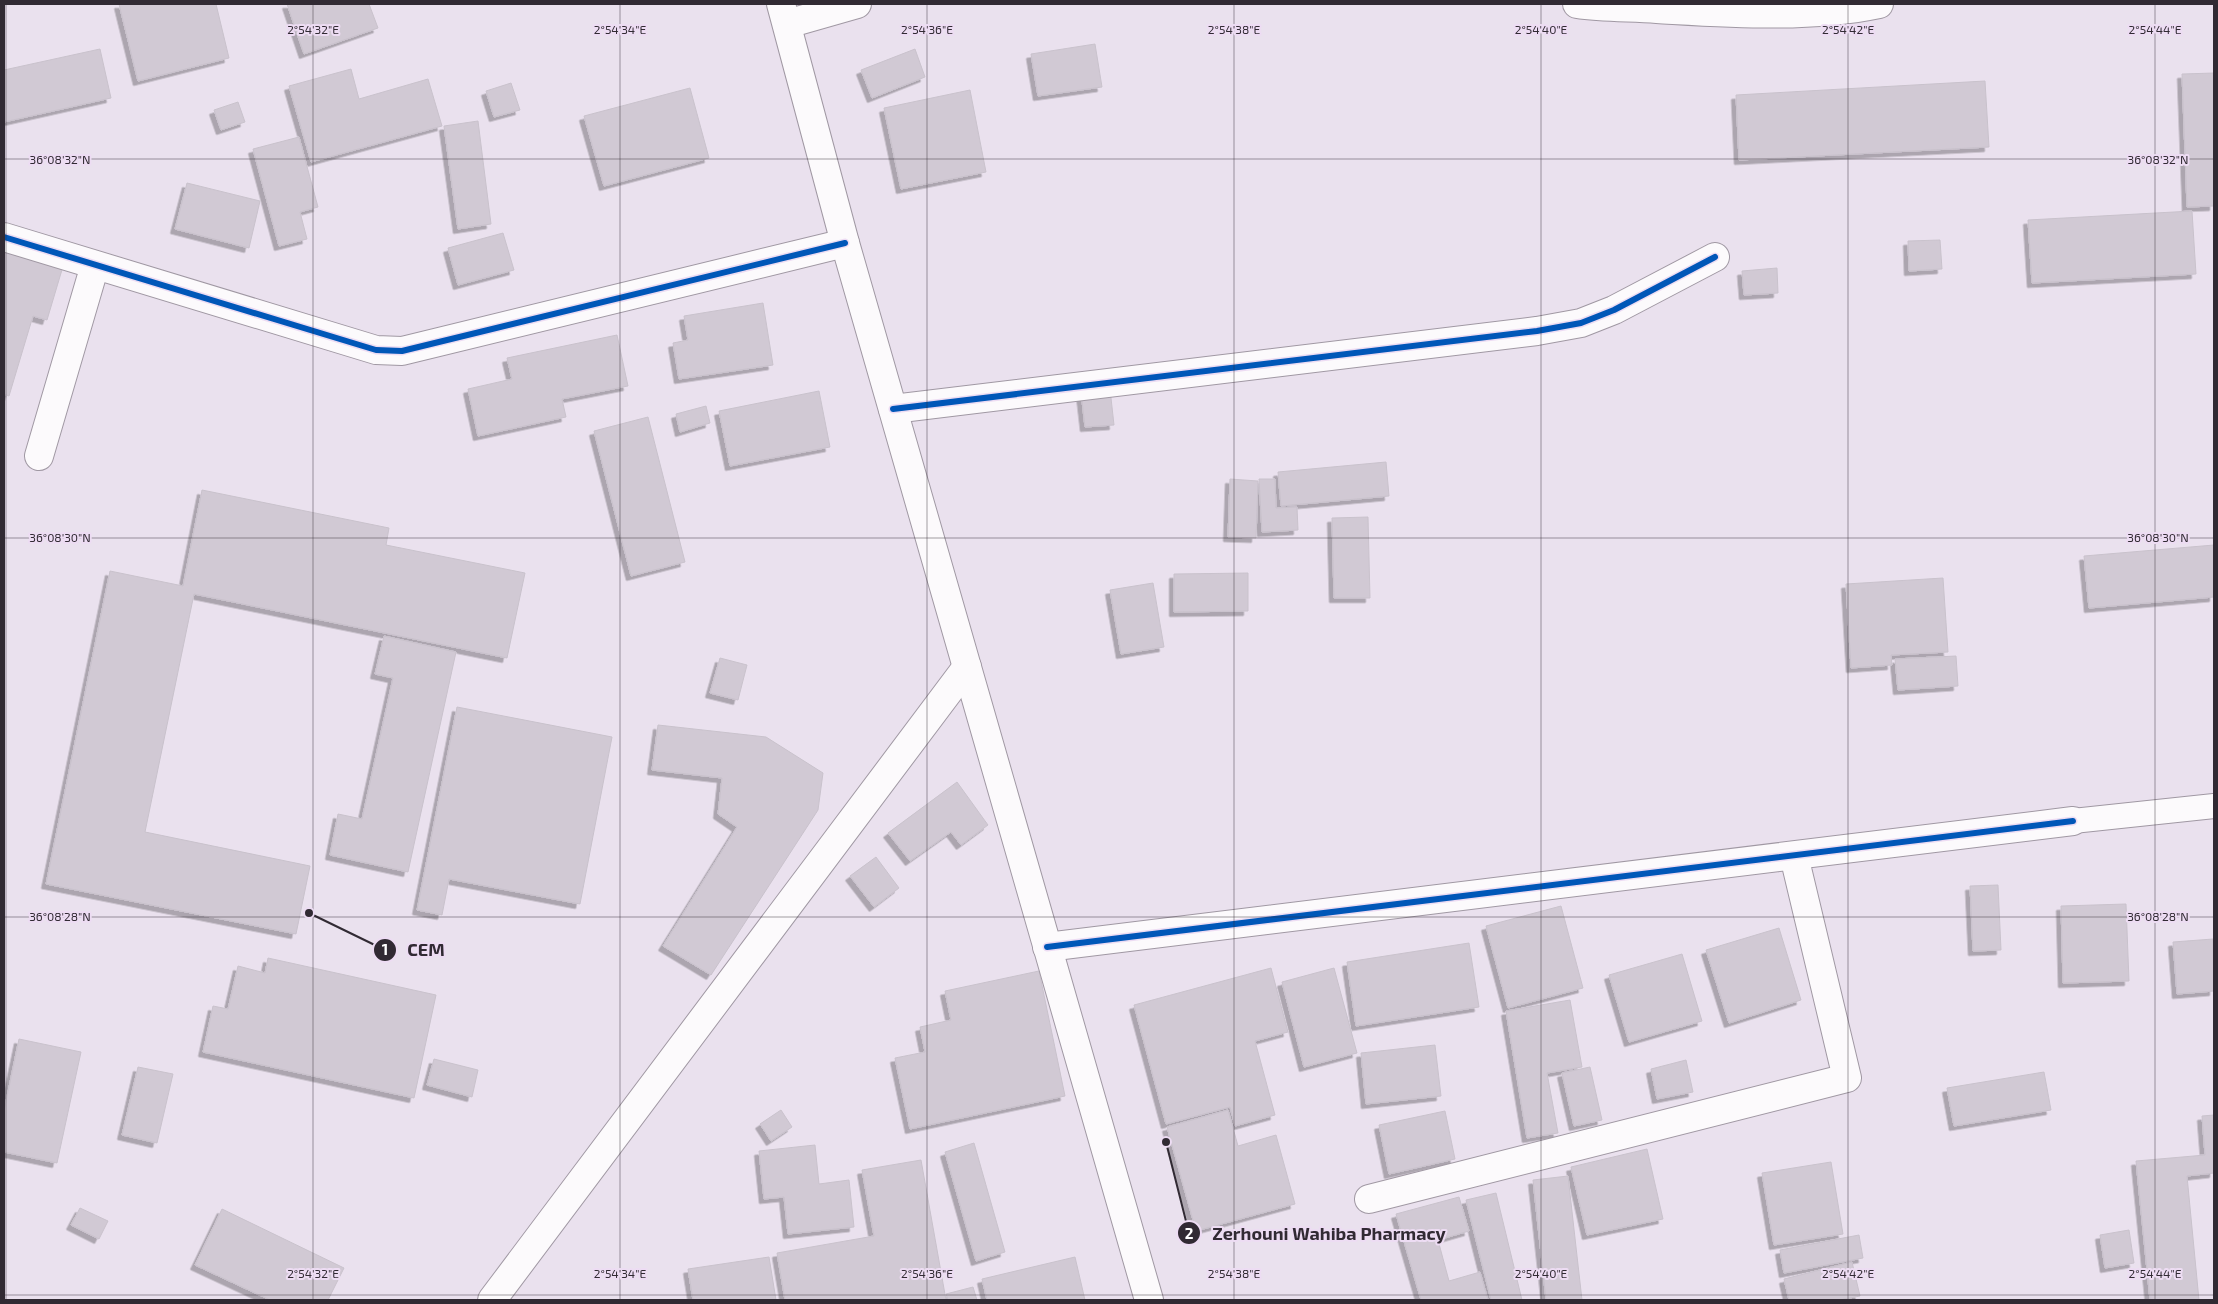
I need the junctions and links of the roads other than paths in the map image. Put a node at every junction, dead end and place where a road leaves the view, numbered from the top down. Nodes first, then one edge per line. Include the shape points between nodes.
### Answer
1 (857, 4) edge
2 (1577, 4) edge
3 (1879, 4) edge
4 (784, 14) edge
5 (4, 236) edge
6 (845, 243) junction
7 (1715, 257) dead end
8 (95, 265) junction
9 (893, 409) junction
10 (39, 456) dead end
11 (967, 667) junction
12 (2214, 806) edge
13 (2073, 821) joint
14 (1794, 856) junction
15 (1048, 947) junction
16 (1369, 1199) dead end
17 (492, 1300) edge
18 (1149, 1300) edge

1 - 4 street
2 - 3 street via 1692,11 1787,12
4 - 6 street
5 - 8 street
6 - 8 street via 402,351 376,350
6 - 9 street
7 - 9 street via 1614,310 1581,323
8 - 10 street
9 - 11 street
11 - 15 street
11 - 17 street
12 - 13 lane
13 - 14 street
14 - 15 street
14 - 16 street via 1847,1078
15 - 18 street

